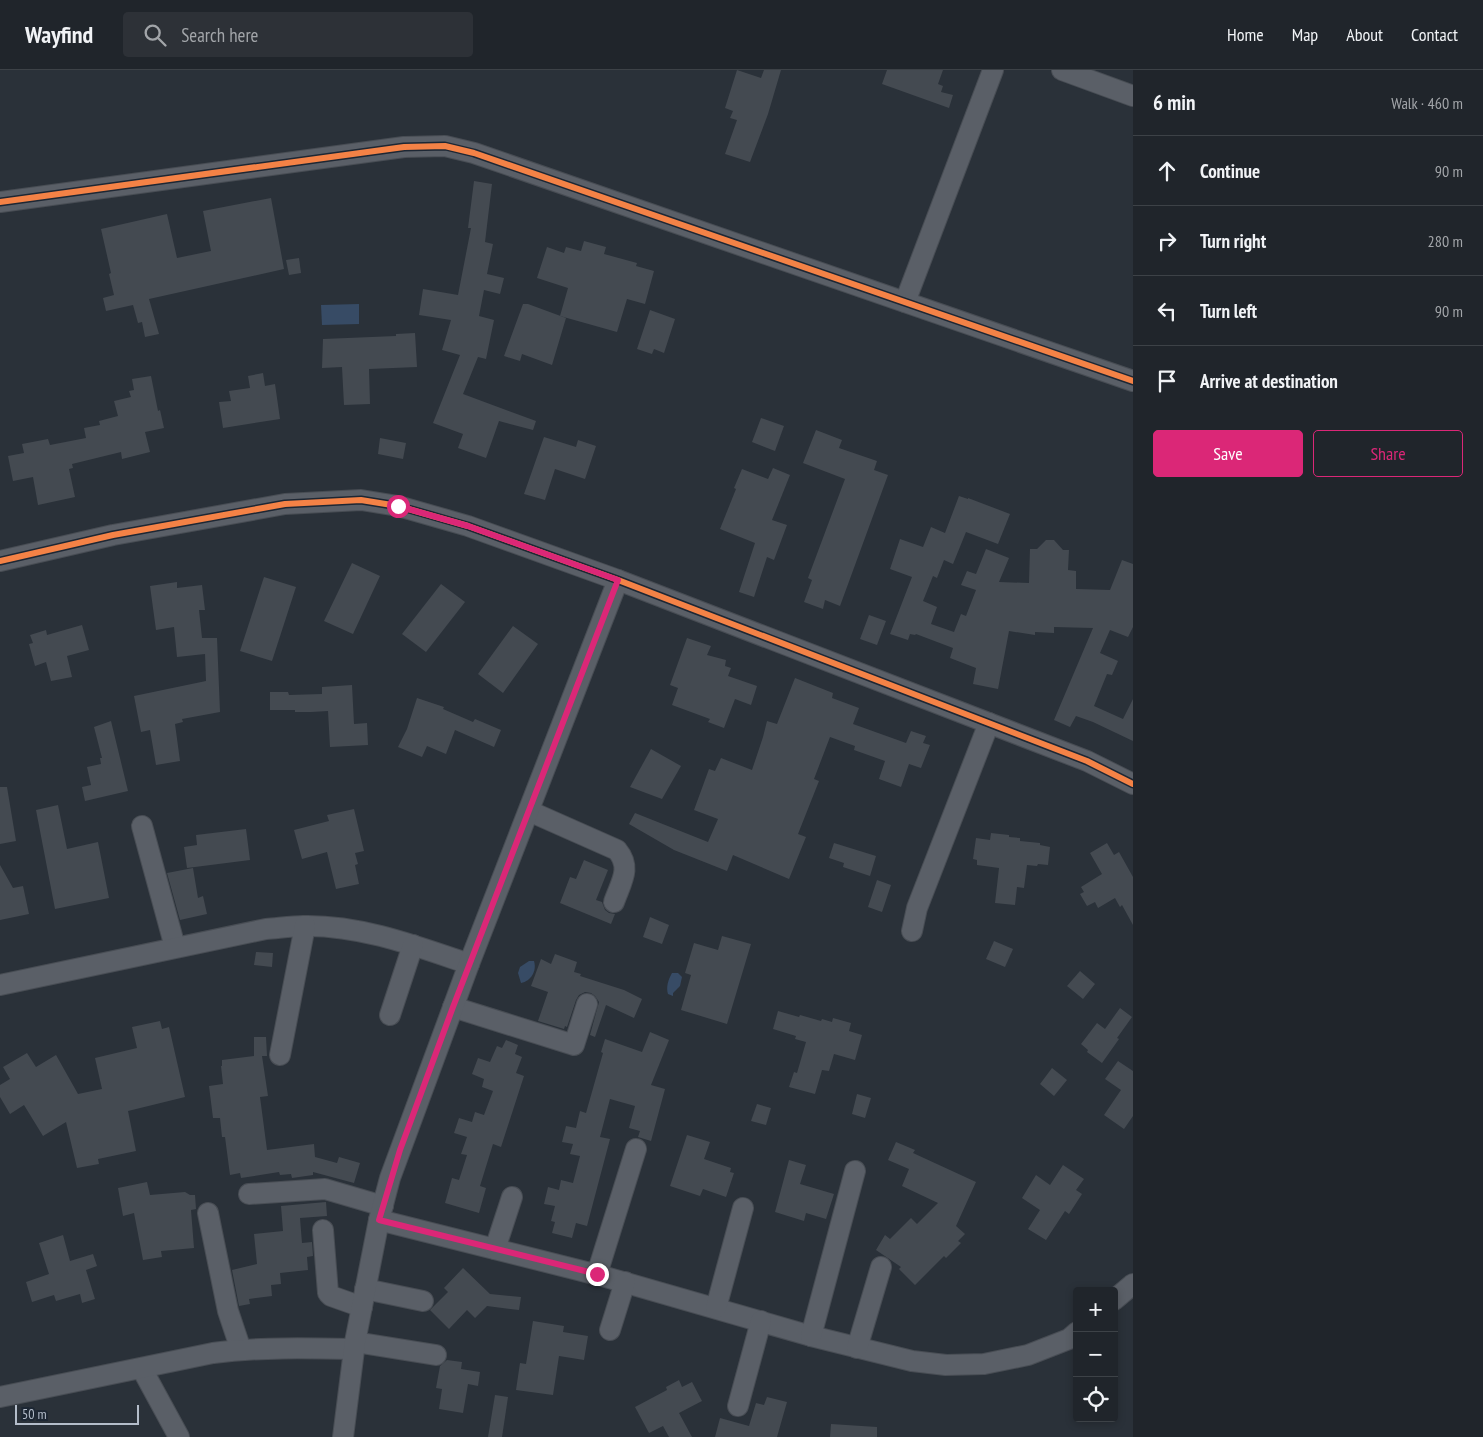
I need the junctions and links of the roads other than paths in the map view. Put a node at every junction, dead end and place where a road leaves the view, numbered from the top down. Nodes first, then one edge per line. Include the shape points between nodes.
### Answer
1 (993, 70) edge
2 (1062, 70) edge
3 (1133, 96) edge
4 (0, 202) edge
5 (905, 302) junction
6 (1133, 381) edge
7 (0, 561) edge
8 (618, 580) junction
9 (989, 723) junction
10 (1133, 784) edge
11 (529, 811) junction
12 (142, 826) dead end
13 (614, 902) dead end
14 (305, 926) junction
15 (912, 931) dead end
16 (413, 945) junction
17 (175, 947) junction
18 (469, 964) junction
19 (0, 985) edge
20 (587, 1004) dead end
21 (453, 1007) junction
22 (390, 1015) dead end
23 (280, 1055) dead end
24 (636, 1149) dead end
25 (855, 1171) dead end
26 (249, 1194) dead end
27 (512, 1197) dead end
28 (743, 1208) dead end
29 (208, 1213) dead end
30 (381, 1213) junction
31 (323, 1230) dead end
32 (495, 1249) junction
33 (881, 1267) dead end
34 (597, 1274) junction
35 (625, 1282) junction
36 (1133, 1284) edge
37 (1118, 1297) edge
38 (364, 1298) junction
39 (423, 1301) dead end
40 (716, 1308) junction
41 (761, 1320) junction
42 (610, 1330) dead end
43 (811, 1336) junction
44 (1073, 1336) edge
45 (354, 1345) junction
46 (857, 1348) junction
47 (241, 1350) junction
48 (436, 1355) dead end
49 (142, 1369) junction
50 (0, 1397) edge
51 (738, 1406) dead end
52 (179, 1437) edge
53 (343, 1437) edge

1 - 5 street
2 - 3 street
4 - 5 street via 404,147 445,146 474,153
5 - 6 street
7 - 8 street via 113,535 285,504 361,500 398,506 468,526
8 - 9 street
8 - 11 street
9 - 10 street via 1087,761
9 - 15 street via 917,908
11 - 13 street via 617,850 624,858 626,870
11 - 18 street
12 - 17 street
14 - 16 street via 356,930
14 - 17 street via 266,929
14 - 23 street
16 - 18 street
16 - 22 street
17 - 19 street
18 - 21 street
20 - 21 street via 574,1044
21 - 30 street via 400,1150
24 - 34 street
25 - 43 street
26 - 30 street via 324,1189
27 - 32 street
28 - 40 street
29 - 47 street via 228,1311
30 - 32 street
30 - 38 street
31 - 38 street via 328,1293 331,1296
32 - 34 street
33 - 46 street
34 - 35 street
35 - 40 street
35 - 42 street
36 - 37 street
38 - 39 street
38 - 45 street
40 - 41 street
41 - 43 street
41 - 51 street
43 - 46 street
44 - 46 street via 1028,1355 984,1364 946,1365
45 - 47 street
45 - 48 street
45 - 53 street
47 - 49 street
49 - 50 street
49 - 52 street

